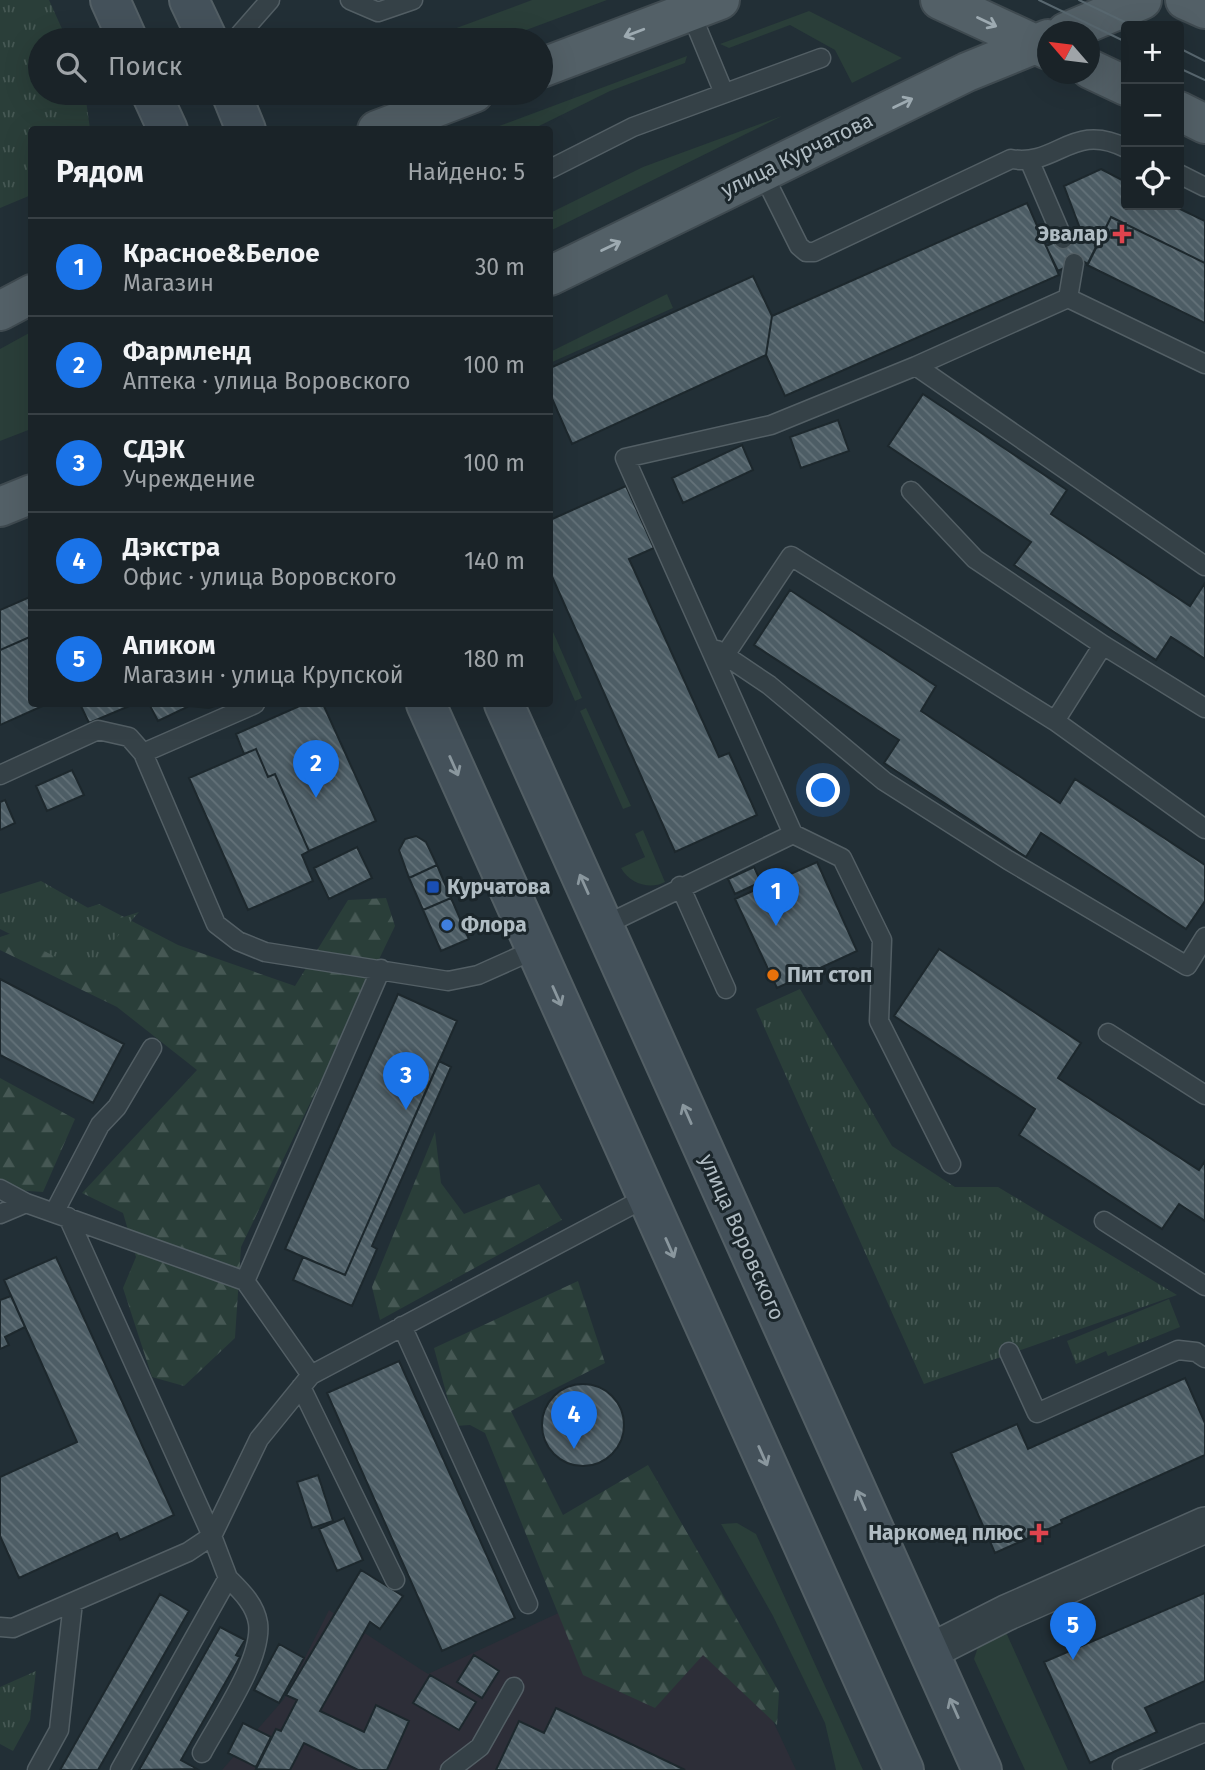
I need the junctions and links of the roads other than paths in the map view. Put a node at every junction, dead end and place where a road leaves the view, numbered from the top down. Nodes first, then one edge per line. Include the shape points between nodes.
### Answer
1 (110, 0) edge
2 (189, 0) edge
3 (270, 0) edge
4 (350, 0) edge
5 (413, 0) edge
6 (940, 0) edge
7 (1142, 0) edge
8 (1185, 0) edge
9 (382, 6) edge
10 (705, 6) edge
11 (1205, 9) edge
12 (1094, 21) edge
13 (123, 28) edge
14 (202, 28) edge
15 (246, 28) edge
16 (1037, 36) edge
17 (1037, 46) edge
18 (821, 58) dead end
19 (553, 63) edge
20 (1100, 74) edge
21 (1122, 84) edge
22 (724, 93) junction
23 (157, 105) edge
24 (236, 105) edge
25 (443, 105) edge
26 (1184, 114) edge
27 (1205, 124) edge
28 (166, 126) edge
29 (244, 126) edge
30 (387, 126) edge
31 (1124, 147) edge
32 (1030, 162) junction
33 (553, 167) edge
34 (762, 172) junction
35 (1184, 176) edge
36 (1205, 187) edge
37 (1063, 239) dead end
38 (1074, 263) dead end
39 (553, 275) edge
40 (28, 296) edge
41 (1068, 298) junction
42 (0, 311) edge
43 (1205, 364) edge
44 (916, 366) junction
45 (911, 491) dead end
46 (28, 496) edge
47 (0, 507) edge
48 (1205, 566) edge
49 (708, 644) junction
50 (1103, 645) junction
51 (726, 656) junction
52 (248, 707) edge
53 (427, 707) edge
54 (505, 707) edge
55 (1205, 708) edge
56 (1055, 721) junction
57 (143, 753) junction
58 (0, 775) edge
59 (1205, 829) edge
60 (793, 834) junction
61 (680, 886) junction
62 (603, 926) junction
63 (1205, 937) edge
64 (536, 948) junction
65 (381, 970) junction
66 (726, 989) dead end
67 (1108, 1033) dead end
68 (152, 1048) dead end
69 (1205, 1095) edge
70 (951, 1164) dead end
71 (0, 1189) edge
72 (647, 1196) junction
73 (26, 1203) junction
74 (0, 1214) edge
75 (61, 1214) junction
76 (1104, 1221) dead end
77 (245, 1281) junction
78 (1205, 1286) edge
79 (402, 1326) junction
80 (1009, 1352) dead end
81 (1205, 1358) edge
82 (306, 1381) junction
83 (1205, 1525) edge
84 (212, 1536) junction
85 (228, 1578) junction
86 (395, 1580) dead end
87 (73, 1602) junction
88 (528, 1604) dead end
89 (0, 1627) edge
90 (929, 1652) junction
91 (514, 1688) dead end
92 (1204, 1734) edge
93 (202, 1752) dead end
94 (1122, 1767) dead end
95 (37, 1770) edge
96 (120, 1770) edge
97 (450, 1770) edge
98 (904, 1770) edge
99 (982, 1770) edge

1 - 13 main road
2 - 14 main road
3 - 15 lane
4 - 9 lane
5 - 9 lane
6 -> 16 main road
7 - 12 main road, улица Курчатова
8 - 11 main road
10 -> 19 main road
10 - 22 lane
34 -> 17 main road, улица Курчатова via 967,72
18 - 22 lane
20 - 21 main road
22 - 33 lane via 633,127
23 - 28 main road
24 - 29 main road
25 - 30 main road
26 - 27 main road
31 - 32 lane via 1108,139 1076,140
32 - 34 lane via 1011,159 814,252 799,246
32 - 37 lane
39 -> 34 main road, улица Курчатова
35 - 36 lane
38 - 41 lane
40 - 42 main road
41 - 43 lane
41 - 44 lane
44 - 48 lane
44 - 49 lane via 771,425 625,458
45 - 50 lane via 975,559
46 - 47 main road
49 - 51 lane
49 - 60 lane
50 - 55 lane
50 - 56 lane
51 - 56 lane via 791,556
51 - 63 lane via 769,685 884,781 1187,966
52 - 57 lane
53 -> 64 main road
62 -> 54 main road, улица Воровского
56 - 59 lane
57 - 58 lane via 129,737 98,730
57 - 65 lane via 216,924 238,941 265,952
60 - 61 lane
60 - 70 lane via 842,858 882,940 879,1021
61 - 62 lane
61 - 66 lane
90 -> 62 main road, улица Воровского
64 - 65 lane via 478,975 448,981
64 -> 72 main road
65 - 77 lane
67 - 69 lane
68 - 75 lane via 117,1107 100,1125
71 - 73 lane
72 - 79 lane
72 -> 98 main road
73 - 74 lane
73 - 75 lane
75 - 77 lane
75 - 84 lane
76 - 78 lane
77 - 82 lane
79 - 82 lane
79 - 88 lane
80 - 81 lane via 1037,1413 1178,1350
82 - 84 lane via 258,1439
82 - 86 lane
83 - 90 street
84 - 85 lane
84 - 87 lane via 188,1552
85 - 93 lane via 248,1599 258,1623 255,1647
85 - 96 lane
87 - 89 lane via 13,1628
87 - 95 lane via 59,1730
99 -> 90 main road, улица Воровского
91 - 97 lane via 480,1747
92 - 94 lane

